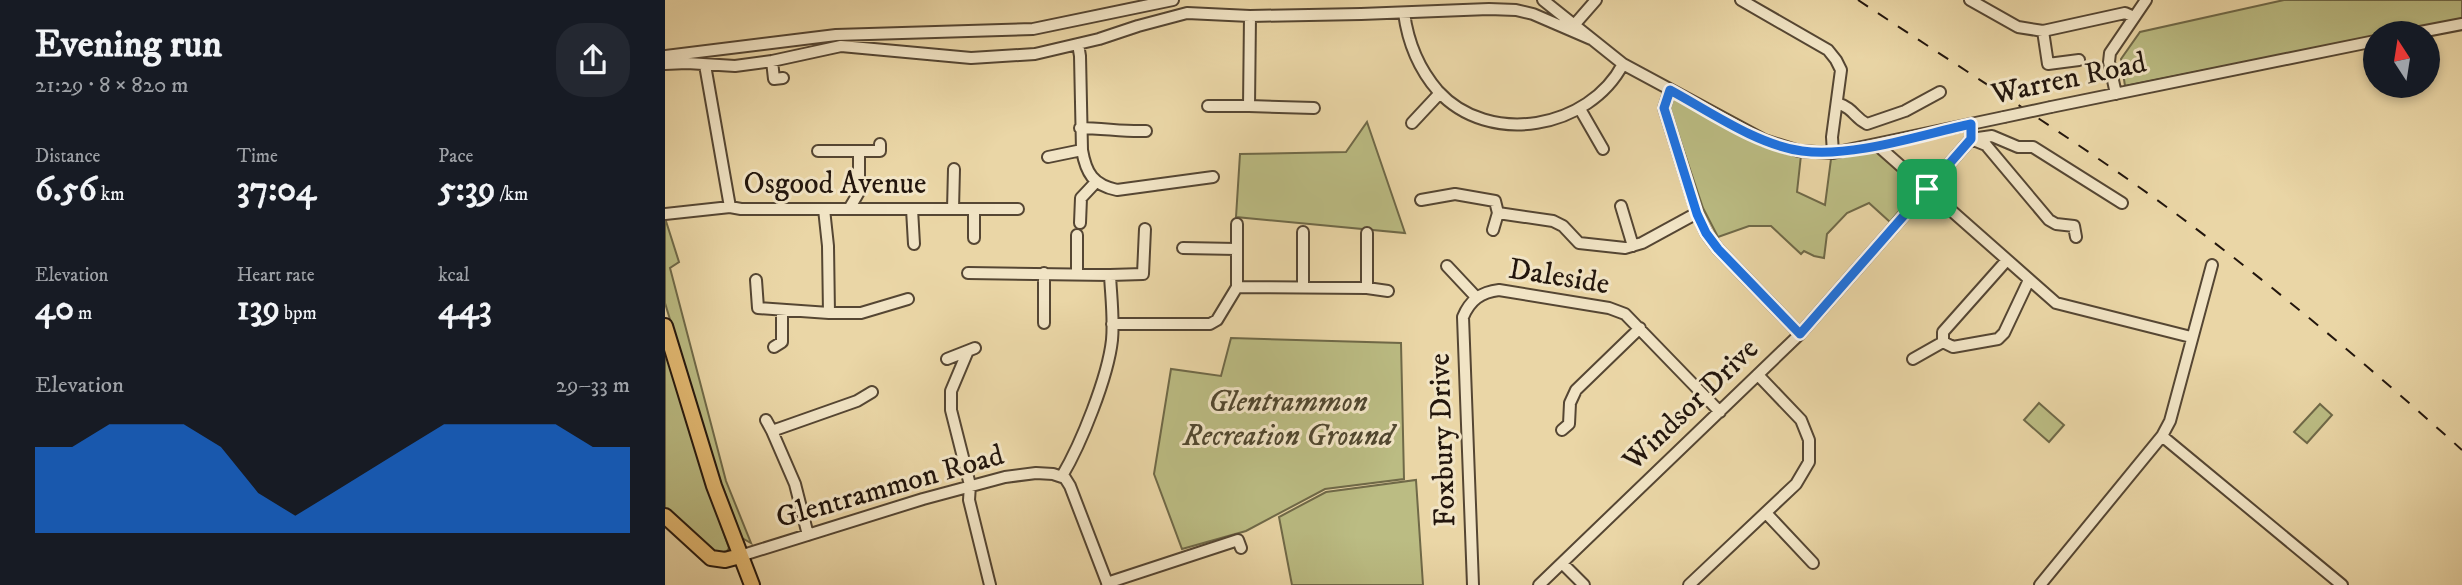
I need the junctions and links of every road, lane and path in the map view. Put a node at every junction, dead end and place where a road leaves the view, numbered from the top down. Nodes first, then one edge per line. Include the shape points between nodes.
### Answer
1 (1173, 0) edge
2 (1418, 0) edge
3 (1543, 0) edge
4 (1596, 0) edge
5 (1741, 0) edge
6 (1970, 0) edge
7 (2146, 0) edge
8 (1418, 12) junction
9 (1404, 13) junction
10 (1250, 16) junction
11 (2134, 17) junction
12 (1575, 24) junction
13 (2462, 24) edge
14 (2440, 28) edge
15 (2043, 31) junction
16 (1591, 39) junction
17 (2363, 43) edge
18 (1078, 44) junction
19 (665, 55) edge
20 (2078, 60) dead end
21 (772, 61) junction
22 (665, 64) edge
23 (1623, 64) junction
24 (705, 65) junction
25 (782, 78) dead end
26 (1670, 90) junction
27 (1940, 92) dead end
28 (1440, 93) junction
29 (2116, 94) junction
30 (1837, 103) junction
31 (1207, 106) dead end
32 (1249, 106) junction
33 (1314, 108) dead end
34 (1580, 109) junction
35 (1412, 123) dead end
36 (1971, 124) junction
37 (1080, 128) junction
38 (1147, 130) dead end
39 (1971, 139) junction
40 (880, 144) dead end
41 (1877, 145) junction
42 (1603, 149) dead end
43 (1081, 150) junction
44 (818, 151) dead end
45 (859, 151) junction
46 (1833, 153) junction
47 (1054, 160) dead end
48 (951, 174) dead end
49 (1095, 182) junction
50 (1208, 182) dead end
51 (1927, 189) junction
52 (1425, 202) dead end
53 (2122, 203) dead end
54 (1621, 206) dead end
55 (730, 207) junction
56 (824, 209) junction
57 (849, 209) junction
58 (912, 209) junction
59 (953, 209) junction
60 (974, 209) junction
61 (1018, 209) dead end
62 (1498, 213) junction
63 (1697, 214) junction
64 (665, 215) edge
65 (1080, 223) dead end
66 (1237, 224) dead end
67 (1145, 229) dead end
68 (1493, 230) dead end
69 (1303, 232) dead end
70 (1367, 233) dead end
71 (1077, 235) dead end
72 (2076, 237) dead end
73 (974, 238) dead end
74 (914, 244) dead end
75 (1633, 246) junction
76 (1184, 248) dead end
77 (1236, 248) junction
78 (2007, 260) junction
79 (2211, 265) dead end
80 (1447, 266) dead end
81 (968, 273) dead end
82 (1044, 273) junction
83 (1077, 273) junction
84 (1110, 275) junction
85 (2029, 280) junction
86 (759, 285) dead end
87 (1237, 287) junction
88 (1303, 287) junction
89 (1367, 288) junction
90 (1388, 291) dead end
91 (1477, 298) junction
92 (908, 299) dead end
93 (782, 311) junction
94 (829, 313) junction
95 (1044, 323) dead end
96 (1112, 324) junction
97 (665, 326) edge
98 (1640, 328) junction
99 (1800, 334) junction
100 (2192, 337) junction
101 (1943, 342) junction
102 (782, 344) dead end
103 (947, 359) dead end
104 (1913, 359) dead end
105 (1758, 375) junction
106 (872, 392) dead end
107 (1720, 412) junction
108 (766, 420) dead end
109 (1562, 430) dead end
110 (772, 431) junction
111 (2162, 436) junction
112 (1062, 477) junction
113 (970, 485) junction
114 (1766, 513) junction
115 (665, 516) edge
116 (808, 536) junction
117 (1241, 548) dead end
118 (740, 556) junction
119 (1562, 563) junction
120 (1813, 563) dead end
121 (1108, 584) edge
122 (753, 585) edge
123 (990, 585) edge
124 (1473, 585) edge
125 (1539, 585) edge
126 (1584, 585) edge
127 (1689, 585) edge
128 (2040, 585) edge
129 (2342, 585) edge

1 - 19 street via 1033,29 748,39
2 - 8 street
3 - 12 street, Warren Road
4 - 12 street
5 - 30 street via 1828,50 1841,70
6 - 15 street via 2018,27
7 - 11 street
8 - 9 street, Warren Road
8 - 16 street, Warren Road via 1516,10
9 - 10 street, Warren Road
9 - 28 street via 1413,52
10 - 18 street, Warren Road via 1187,13
10 - 32 street
11 - 15 street via 2125,13
11 - 29 street via 2110,53
12 - 16 street, Warren Road
13 - 14 street
15 - 20 street via 2048,64
16 - 23 street, Warren Road
17 - 29 street, Warren Road
18 - 21 street, Warren Road via 1035,54 971,58 841,46
18 - 37 street
21 - 24 street, Warren Road
21 - 25 street via 774,79
22 - 24 street, Warren Road
23 - 26 street, Warren Road
23 - 34 street via 1600,96
24 - 55 street
26 - 46 street, Warren Road via 1764,140 1799,151
26 - 63 street via 1664,108
27 - 30 street via 1867,124 1850,107
28 - 34 street via 1466,111 1517,125 1560,118
28 - 35 street
29 - 36 street, Warren Road, bridge
30 - 46 street
31 - 32 street
32 - 33 street
34 - 42 street
36 - 39 street
36 - 41 street, Warren Road
37 - 38 street
37 - 43 street
39 - 51 street, Windsor Drive
39 - 53 street via 1992,136 2018,147 2033,147
39 - 72 street via 1986,145 2049,220 2074,226
40 - 45 street via 880,151
41 - 46 street, Warren Road
41 - 51 street
43 - 47 street
43 - 49 street
44 - 45 street
45 - 57 street via 859,192
48 - 59 street
49 - 50 street via 1117,190
49 - 65 street via 1081,198
51 - 78 street
51 - 99 street, Windsor Drive
52 - 62 street via 1455,194 1495,201
54 - 75 street
55 - 56 street, Osgood Avenue
55 - 64 street, Osgood Avenue
56 - 57 street, Osgood Avenue
56 - 94 street
57 - 58 street, Osgood Avenue
58 - 59 street, Osgood Avenue
58 - 74 street
59 - 60 street, Osgood Avenue
60 - 61 street, Osgood Avenue via 1005,214
60 - 73 street
62 - 68 street
62 - 75 street via 1553,221 1579,243
63 - 75 street
63 - 99 street via 1718,249
66 - 77 street
67 - 84 street via 1143,274
69 - 88 street
70 - 89 street
71 - 83 street
76 - 77 street
77 - 87 street
78 - 85 street
78 - 101 street via 1943,332
79 - 100 street
80 - 91 street
81 - 82 street
82 - 83 street
82 - 95 street
83 - 84 street
84 - 96 street
85 - 100 street via 2056,303
85 - 101 street via 1998,339 1953,347
86 - 93 street via 758,308
87 - 88 street
87 - 96 street via 1210,324
88 - 89 street
89 - 90 street
91 - 98 street, Daleside via 1486,291 1499,290 1609,308 1625,314
91 - 124 street, Foxbury Drive via 1463,317
92 - 94 street via 861,313
93 - 94 street
93 - 102 street
96 - 112 street via 1109,355 1093,408
97 - 118 main road
98 - 107 street, Daleside
98 - 109 street via 1576,390 1569,424
99 - 105 street, Windsor Drive
100 - 111 street
101 - 104 street
103 - 113 street via 971,351 950,401
105 - 107 street, Windsor Drive
105 - 114 street via 1801,420 1809,440 1808,462 1796,484
106 - 110 street
107 - 119 street, Windsor Drive
108 - 110 street
110 - 116 street via 797,491
111 - 128 street
111 - 129 street
112 - 113 street, Glentrammon Road via 1028,473
112 - 121 street via 1072,489
113 - 116 street, Glentrammon Road
113 - 123 street via 969,500
114 - 120 street
114 - 127 street
115 - 118 main road via 711,558 725,561
116 - 118 street, Glentrammon Road
117 - 121 street via 1238,540
118 - 122 main road
119 - 125 street, Windsor Drive
119 - 126 street

